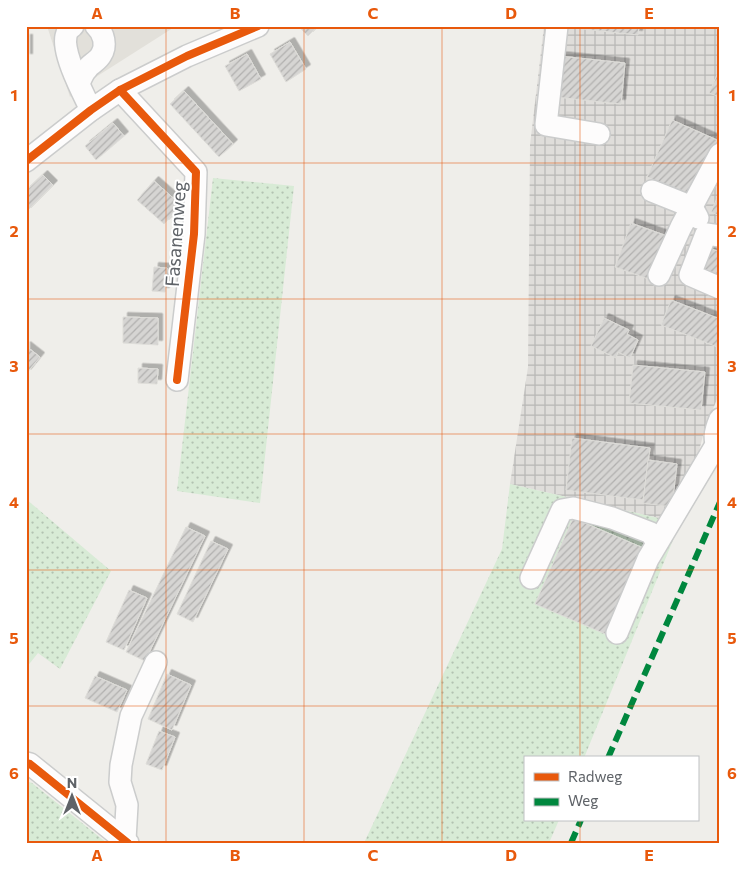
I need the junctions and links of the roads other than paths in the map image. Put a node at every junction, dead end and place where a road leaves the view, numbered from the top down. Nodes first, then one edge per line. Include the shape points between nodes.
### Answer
1 (73, 26) edge
2 (96, 26) edge
3 (258, 26) edge
4 (557, 26) edge
5 (80, 86) junction
6 (120, 90) junction
7 (91, 110) junction
8 (599, 134) dead end
9 (720, 154) edge
10 (26, 161) edge
11 (652, 191) dead end
12 (692, 207) junction
13 (713, 235) edge
14 (660, 275) dead end
15 (720, 288) edge
16 (177, 380) dead end
17 (720, 419) edge
18 (718, 449) edge
19 (657, 543) junction
20 (530, 578) dead end
21 (617, 633) dead end
22 (156, 662) dead end
23 (26, 763) edge
24 (127, 841) edge

1 - 5 street via 66,37 67,53
2 - 5 street via 104,38 104,46 101,56 87,69
3 - 6 street via 187,56
4 - 8 street via 546,125
5 - 7 street
6 - 7 street
6 - 16 street, Fasanenweg via 196,172 194,234
7 - 10 street
9 - 12 street
11 - 12 street
12 - 13 street
12 - 14 street
13 - 15 street via 690,275
17 - 18 street via 714,439
18 - 19 street
19 - 20 street via 651,533 612,518 573,508 562,510
19 - 21 street
22 - 24 street via 131,716 121,765 120,782 127,806
23 - 24 street

